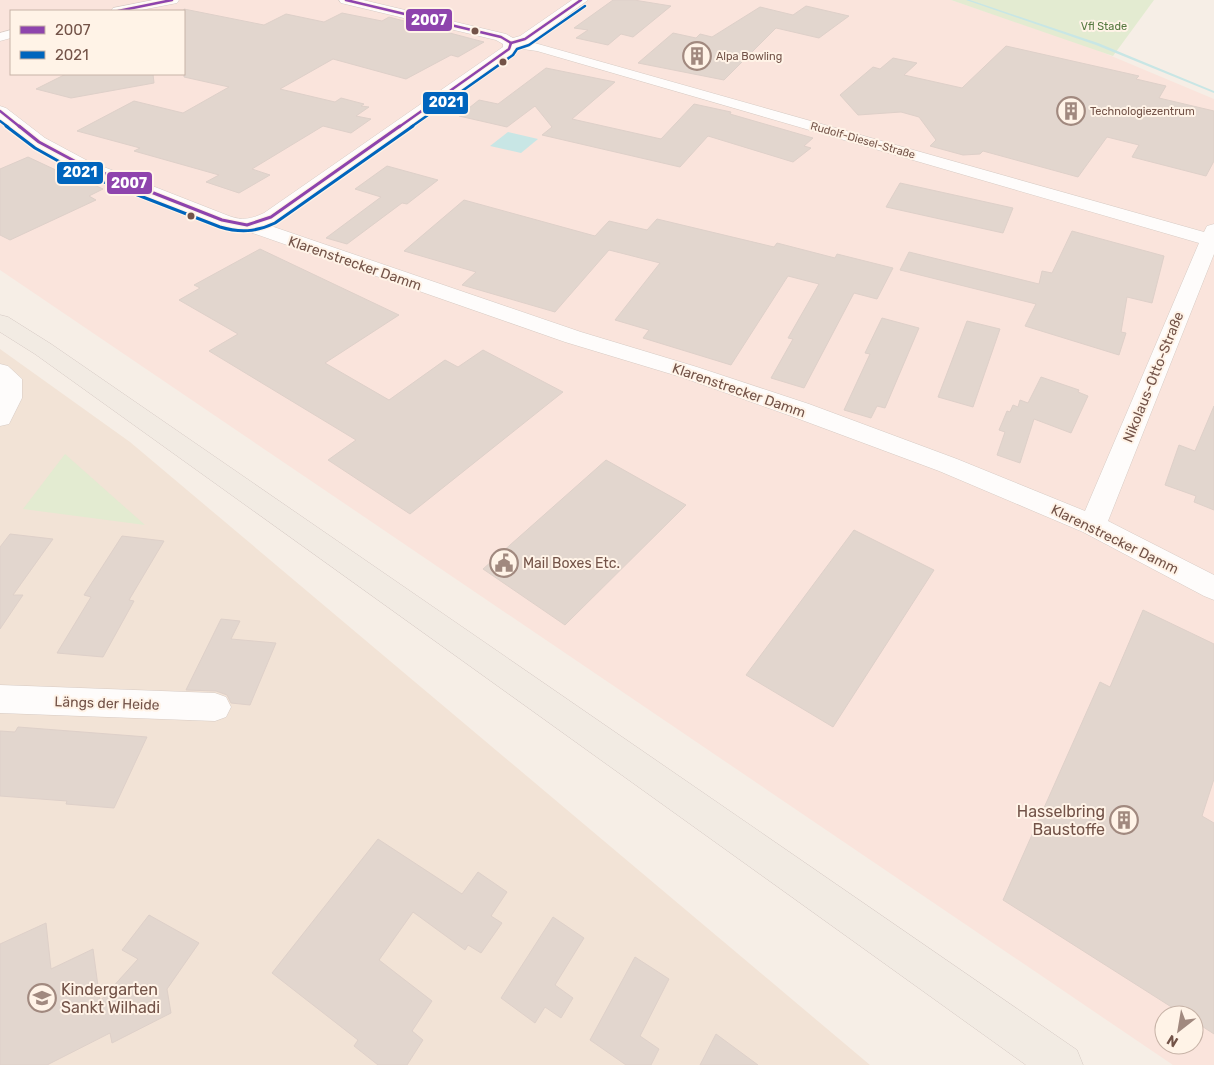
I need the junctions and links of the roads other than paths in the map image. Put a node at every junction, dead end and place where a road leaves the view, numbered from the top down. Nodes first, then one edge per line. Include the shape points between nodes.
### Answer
1 (172, 0) edge
2 (346, 0) edge
3 (581, 0) edge
4 (123, 10) edge
5 (511, 43) junction
6 (0, 111) edge
7 (250, 226) junction
8 (1213, 237) edge
9 (0, 308) edge
10 (0, 322) edge
11 (43, 349) junction
12 (0, 371) edge
13 (0, 418) edge
14 (1093, 525) junction
15 (1214, 588) edge
16 (0, 699) edge
17 (215, 707) dead end
18 (1062, 1065) edge

1 - 4 street
2 - 5 street, Rudolf-Diesel-Straße
3 - 5 street via 525,39
5 - 7 street via 509,49 440,99 271,217
5 - 8 street, Rudolf-Diesel-Straße via 548,50
6 - 7 street, Klarenstrecker Damm via 39,142 80,164 222,220
7 - 14 street, Klarenstrecker Damm via 573,337 812,414 948,465
8 - 14 street, Nikolaus-Otto-Straße
9 - 11 main road
10 - 11 main road
11 - 18 main road
12 - 13 street via 10,379 10,398
14 - 15 street, Klarenstrecker Damm
16 - 17 street, Längs der Heide

